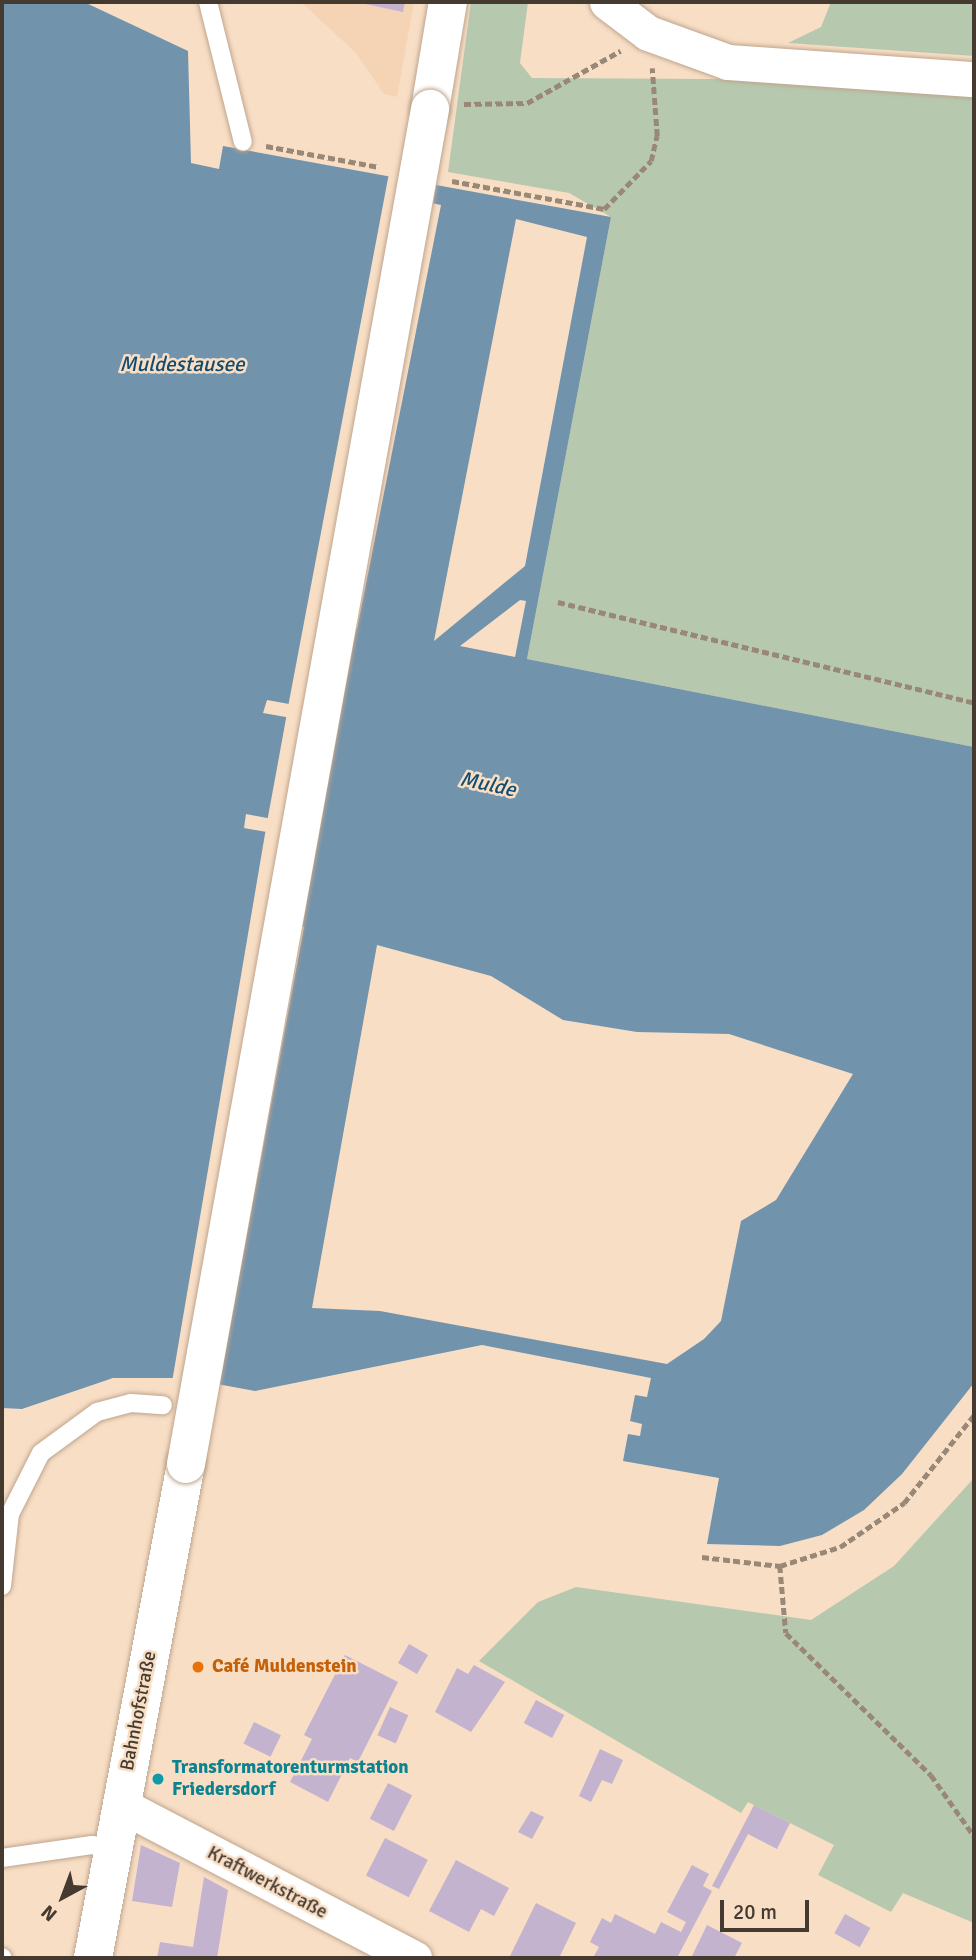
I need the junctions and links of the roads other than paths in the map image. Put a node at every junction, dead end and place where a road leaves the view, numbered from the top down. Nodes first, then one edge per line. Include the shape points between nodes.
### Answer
1 (208, 2) edge
2 (447, 2) edge
3 (607, 2) edge
4 (974, 79) edge
5 (243, 142) road end
6 (163, 1405) dead end
7 (2, 1586) edge
8 (121, 1805) junction
9 (113, 1848) junction
10 (2, 1858) edge
11 (93, 1958) edge
12 (414, 1958) edge

1 - 5 lane
2 - 8 main road, Bahnhofstraße, bridge
3 - 4 street via 648,33 728,62
6 - 7 lane via 131,1403 97,1412 41,1453 10,1514
8 - 9 main road, Bahnhofstraße
8 - 12 street, Kraftwerkstraße
9 - 10 lane via 92,1845
9 - 11 main road, Bahnhofstraße

